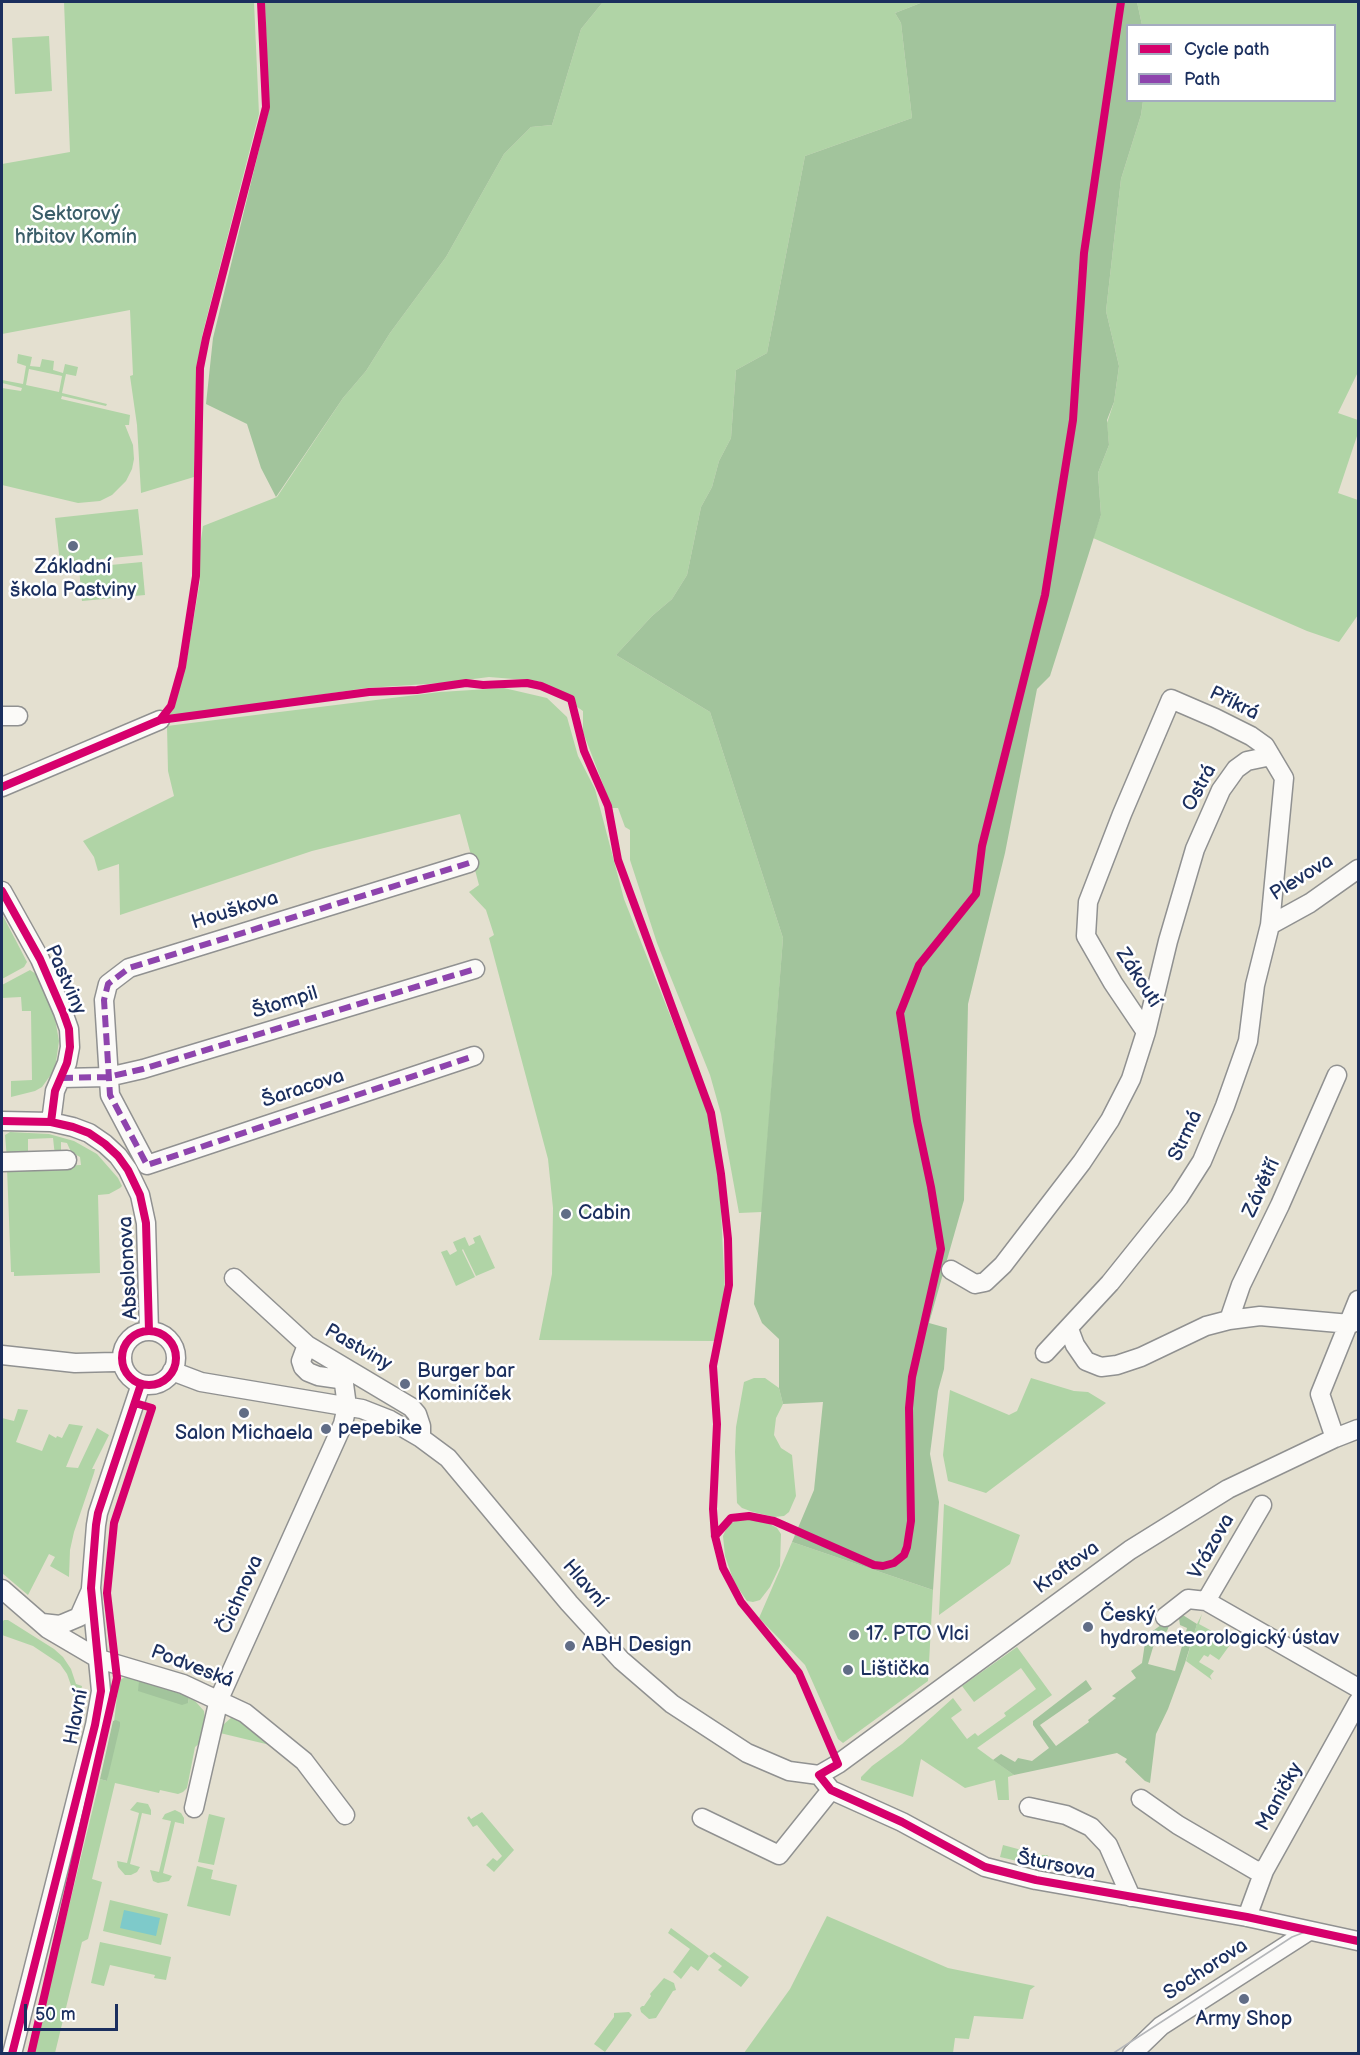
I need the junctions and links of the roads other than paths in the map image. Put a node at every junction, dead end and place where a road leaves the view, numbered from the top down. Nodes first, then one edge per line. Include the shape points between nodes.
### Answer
1 (1171, 699) joint
2 (160, 720) dead end
3 (1271, 756) junction
4 (2, 787) edge
5 (469, 863) dead end
6 (1359, 869) edge
7 (2, 891) edge
8 (1270, 925) junction
9 (475, 969) dead end
10 (1146, 1032) junction
11 (474, 1056) dead end
12 (1337, 1075) dead end
13 (108, 1077) junction
14 (61, 1078) junction
15 (2, 1121) edge
16 (51, 1122) junction
17 (67, 1160) dead end
18 (2, 1162) edge
19 (951, 1270) dead end
20 (234, 1278) dead end
21 (1359, 1300) edge
22 (1229, 1320) junction
23 (1354, 1322) edge
24 (1069, 1329) junction
25 (149, 1331) junction
26 (307, 1345) junction
27 (1045, 1353) dead end
28 (2, 1355) edge
29 (122, 1360) junction
30 (172, 1371) junction
31 (141, 1384) junction
32 (347, 1406) junction
33 (1359, 1429) edge
34 (421, 1438) junction
35 (1335, 1438) junction
36 (1262, 1505) dead end
37 (91, 1588) junction
38 (2, 1589) edge
39 (1206, 1601) junction
40 (1165, 1617) dead end
41 (42, 1623) junction
42 (99, 1659) junction
43 (1359, 1688) edge
44 (219, 1699) junction
45 (1359, 1702) edge
46 (819, 1774) junction
47 (831, 1790) junction
48 (1142, 1799) dead end
49 (1029, 1807) dead end
50 (194, 1808) dead end
51 (345, 1815) dead end
52 (702, 1818) dead end
53 (1264, 1871) junction
54 (1131, 1897) junction
55 (1247, 1917) junction
56 (1309, 1931) junction
57 (1359, 1941) edge
58 (12, 2054) edge
59 (1132, 2054) edge

1 - 3 street, Příkrá via 1251,736
1 - 10 street, Zákoutí via 1088,902 1086,936
2 - 4 street
3 - 8 street via 1284,778
3 - 10 street, Ostrá via 1247,761 1221,790 1195,849
5 - 13 street, Houškova via 129,968 108,984 104,1000
6 - 8 street, Plevova
7 - 14 street, Pastviny via 40,959 69,1029 70,1047
8 - 24 street, Strmá via 1255,984 1248,1041 1202,1161 1145,1241
9 - 13 street, Štompil
10 - 19 street, Zákoutí via 1131,1079 1110,1120 1003,1265 985,1282 975,1284
11 - 13 street, Šaracova via 147,1165 114,1105
12 - 22 street, Závětří via 1241,1285
13 - 14 street
14 - 16 street, Pastviny via 53,1097
15 - 16 street, Absolonova
16 - 25 street, Absolonova via 81,1130 105,1144 136,1184 146,1223
17 - 18 street
20 - 26 street, Pastviny
21 - 23 street
22 - 23 street via 1260,1316
22 - 24 street via 1206,1326 1142,1357 1101,1367 1086,1360
23 - 35 street via 1320,1394
24 - 27 street, Strmá
25 - 29 street via 131,1338
25 - 30 street via 164,1336 174,1348
26 - 32 street via 303,1367 318,1376 339,1379 344,1384
26 - 34 street, Pastviny via 409,1405 417,1414
28 - 29 street via 75,1363
29 - 31 street via 127,1374
30 - 31 street via 158,1383
30 - 32 street, Hlavní via 201,1382
31 - 37 street, Hlavní via 98,1513
32 - 34 street, Hlavní via 378,1414
32 - 44 street, Čichnova via 343,1424
33 - 35 street, Kroftova
34 - 46 street, Hlavní via 448,1458 621,1660 672,1704 747,1753 789,1771
35 - 46 street, Kroftova via 1228,1489 1130,1550
36 - 39 street, Vrázova
37 - 41 street via 79,1617 60,1625
37 - 42 street, Hlavní
38 - 41 street, Podveská
39 - 40 street, Vrázova via 1188,1599
39 - 43 street
41 - 42 street, Podveská
42 - 44 street, Podveská
42 - 58 street, Hlavní via 101,1691 94,1725
44 - 50 street, Čichnova
44 - 51 street, Podveská via 245,1713 304,1761
45 - 53 street, Maničky
46 - 47 street, Štursova
47 - 52 street via 779,1855
47 - 54 street, Štursova via 902,1822 985,1867
48 - 53 street via 1178,1825 1255,1870
49 - 54 street via 1066,1815 1091,1827 1108,1845
53 - 55 street, Maničky
54 - 55 street, Štursova
55 - 56 street, Štursova
56 - 57 street, Štursova
56 - 59 street, Sochorova via 1161,2026

